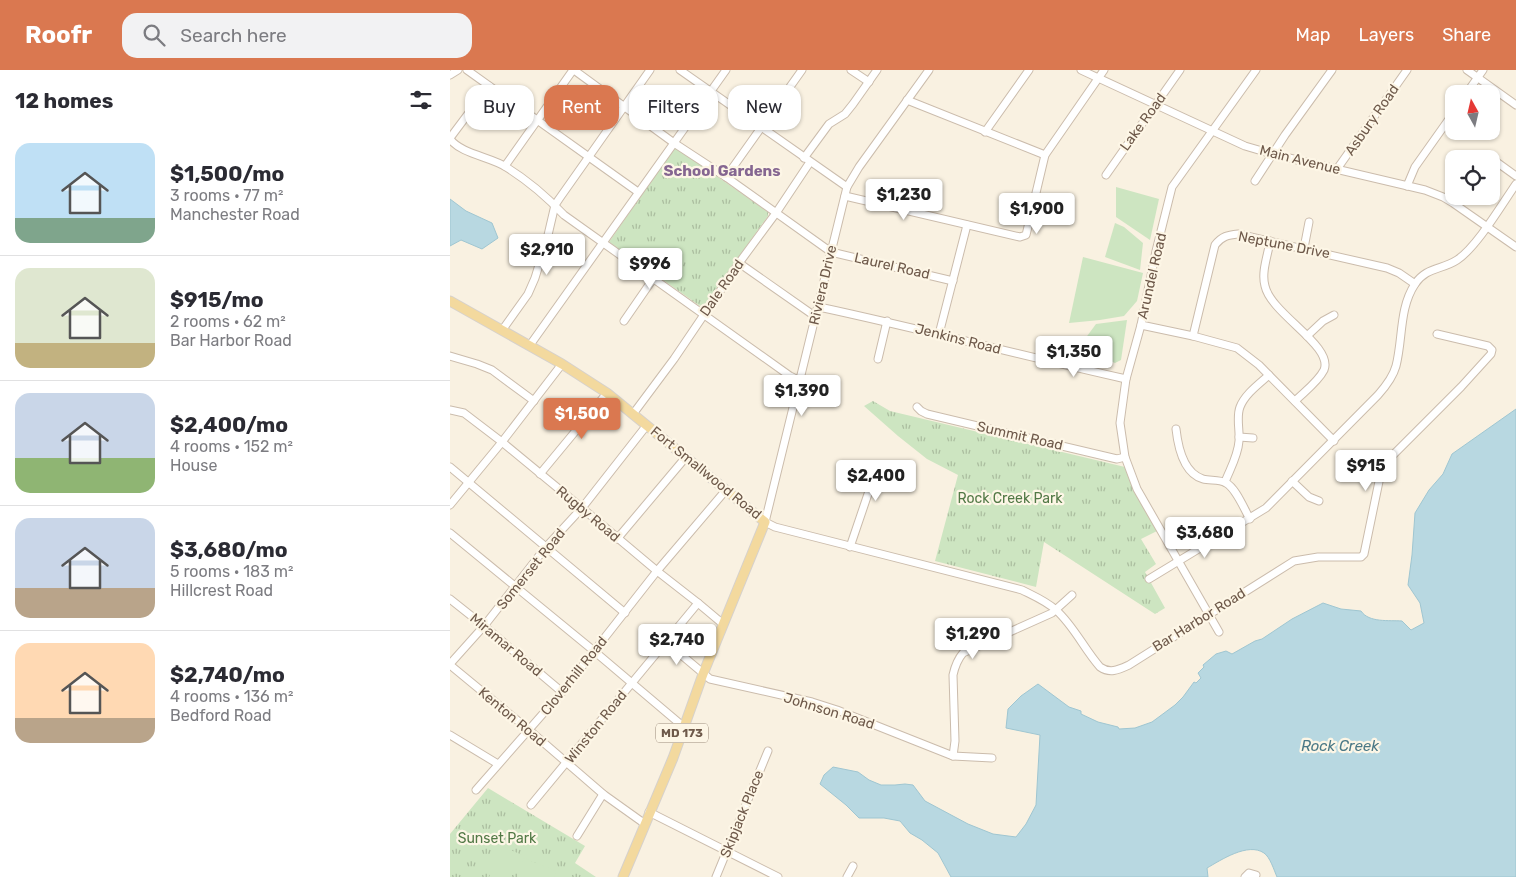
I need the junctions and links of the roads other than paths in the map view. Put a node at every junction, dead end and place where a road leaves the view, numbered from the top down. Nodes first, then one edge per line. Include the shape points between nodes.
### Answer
1 (458, 70) edge
2 (467, 70) edge
3 (574, 70) edge
4 (650, 70) edge
5 (680, 70) edge
6 (726, 70) edge
7 (802, 70) edge
8 (851, 70) edge
9 (877, 70) edge
10 (929, 70) edge
11 (1029, 70) edge
12 (1082, 70) edge
13 (1104, 70) edge
14 (1180, 70) edge
15 (1256, 70) edge
16 (1332, 70) edge
17 (1407, 70) edge
18 (1467, 70) edge
19 (1483, 70) edge
20 (450, 75) edge
21 (1099, 78) junction
22 (1478, 78) junction
23 (869, 82) junction
24 (488, 85) edge
25 (700, 85) edge
26 (715, 85) edge
27 (791, 85) edge
28 (1473, 85) edge
29 (907, 100) junction
30 (1156, 104) junction
31 (1516, 105) edge
32 (624, 106) junction
33 (465, 118) edge
34 (534, 119) edge
35 (537, 121) junction
36 (1445, 125) edge
37 (683, 130) edge
38 (760, 130) edge
39 (764, 130) edge
40 (1213, 131) junction
41 (985, 132) junction
42 (450, 138) edge
43 (674, 143) junction
44 (1272, 154) junction
45 (1044, 155) junction
46 (588, 157) junction
47 (807, 160) junction
48 (1500, 164) edge
49 (505, 166) junction
50 (1337, 170) junction
51 (1106, 175) dead end
52 (1516, 176) edge
53 (726, 177) junction
54 (1255, 181) dead end
55 (1516, 184) edge
56 (1407, 186) junction
57 (847, 188) junction
58 (638, 192) junction
59 (845, 196) junction
60 (555, 205) junction
61 (776, 214) junction
62 (1309, 222) dead end
63 (967, 225) junction
64 (1486, 226) junction
65 (1270, 241) junction
66 (603, 243) junction
67 (1516, 247) edge
68 (1304, 248) junction
69 (831, 252) junction
70 (739, 263) junction
71 (652, 279) junction
72 (953, 281) junction
73 (1415, 284) junction
74 (450, 301) edge
75 (819, 307) junction
76 (704, 314) junction
77 (1334, 314) dead end
78 (816, 317) junction
79 (624, 321) dead end
80 (887, 322) junction
81 (1141, 325) junction
82 (503, 329) junction
83 (939, 334) junction
84 (1437, 334) dead end
85 (1193, 336) junction
86 (1307, 336) junction
87 (530, 345) junction
88 (450, 356) edge
89 (878, 359) dead end
90 (562, 364) junction
91 (1268, 375) junction
92 (1126, 379) junction
93 (800, 381) junction
94 (607, 393) junction
95 (534, 401) junction
96 (1295, 401) junction
97 (917, 407) dead end
98 (450, 410) edge
99 (633, 414) junction
100 (647, 424) junction
101 (1176, 429) dead end
102 (1239, 437) junction
103 (1254, 438) dead end
104 (1334, 441) junction
105 (502, 442) junction
106 (686, 457) junction
107 (1125, 457) junction
108 (450, 467) edge
109 (540, 474) junction
110 (851, 478) dead end
111 (468, 481) junction
112 (1292, 481) junction
113 (1224, 482) junction
114 (726, 490) junction
115 (1319, 501) dead end
116 (450, 505) edge
117 (582, 508) junction
118 (1250, 519) junction
119 (765, 522) junction
120 (450, 533) edge
121 (617, 538) junction
122 (546, 547) junction
123 (850, 547) junction
124 (1178, 562) junction
125 (657, 572) junction
126 (1149, 579) dead end
127 (515, 587) junction
128 (1072, 595) dead end
129 (450, 599) edge
130 (698, 602) junction
131 (1056, 610) junction
132 (625, 613) junction
133 (1208, 614) junction
134 (723, 624) junction
135 (484, 626) junction
136 (1219, 632) dead end
137 (666, 642) junction
138 (594, 651) junction
139 (450, 665) edge
140 (703, 674) junction
141 (632, 684) junction
142 (562, 692) junction
143 (685, 728) junction
144 (529, 730) junction
145 (450, 735) edge
146 (768, 751) dead end
147 (953, 756) junction
148 (992, 758) dead end
149 (567, 763) junction
150 (498, 764) junction
151 (476, 790) dead end
152 (603, 794) junction
153 (530, 805) dead end
154 (649, 812) junction
155 (645, 824) junction
156 (577, 836) dead end
157 (726, 852) junction
158 (853, 866) dead end
159 (1256, 875) dead end
160 (623, 877) edge
161 (716, 877) edge
162 (778, 877) edge
163 (848, 877) edge
164 (1245, 877) edge

1 - 20 street
2 - 24 street
3 - 32 street
3 - 35 street
4 - 32 street
5 - 25 street
6 - 26 street
7 - 27 street
8 - 23 street
9 - 23 street, Dale Road
10 - 29 street, Riviera Drive
11 - 41 street
12 - 21 street, Main Avenue
13 - 21 street
14 - 30 street, Lake Road
15 - 40 street, Arundel Road
16 - 44 street
17 - 50 street, Asbury Road
18 - 22 street
19 - 22 street
21 - 30 street, Main Avenue
21 - 45 street
22 - 28 street
22 - 31 street
23 - 47 street, Dale Road via 845,114 829,124
29 - 41 street
29 - 57 street, Riviera Drive
30 - 40 street, Main Avenue
30 - 51 street, Lake Road
32 - 43 street
32 - 46 street
33 - 42 street
34 - 35 street
35 - 46 street
35 - 49 street
36 - 56 street via 1415,167
37 - 43 street
38 - 53 street
39 - 47 street
40 - 44 street, Main Avenue
40 - 81 street, Arundel Road via 1172,187
41 - 45 street
42 - 49 street via 452,143
43 - 53 street
43 - 58 street
44 - 50 street, Main Avenue
44 - 54 street
45 - 63 street via 1026,235
46 - 58 street
46 - 60 street
47 - 57 street
47 - 61 street, Dale Road
48 - 52 street
49 - 60 street
50 - 56 street, Main Avenue
53 - 61 street
55 - 64 street
56 - 64 street, Main Avenue via 1443,197
57 - 59 street, Riviera Drive
58 - 66 street
59 - 63 street
59 - 69 street, Riviera Drive
60 - 66 street
60 - 82 street via 535,278 528,294
61 - 69 street
61 - 70 street, Dale Road
62 - 68 street
63 - 72 street
64 - 67 street, Main Avenue
64 - 73 street via 1458,259 1428,271
65 - 68 street, Neptune Drive
65 - 85 street, Neptune Drive via 1238,234 1223,236 1219,240 1213,252
65 - 86 street via 1263,278 1267,294
66 - 71 street
66 - 87 street
68 - 73 street, Neptune Drive via 1388,268
69 - 72 street, Laurel Road
69 - 75 street, Riviera Drive
70 - 76 street, Dale Road
70 - 78 street
71 - 76 street
71 - 79 street
72 - 83 street
73 - 104 street via 1409,293 1401,325 1392,376
74 - 82 main road, Fort Smallwood Road
75 - 78 street, Riviera Drive
75 - 80 street, Jenkins Road
76 - 93 street
76 - 99 street, Dale Road
77 - 86 street
78 - 93 street, Riviera Drive
80 - 83 street, Jenkins Road
80 - 89 street
81 - 85 street
81 - 92 street, Arundel Road
82 - 87 main road, Fort Smallwood Road
83 - 92 street, Jenkins Road
84 - 133 street, Bar Harbor Road via 1488,346 1491,354 1382,467 1364,554 1361,557 1318,557 1294,561
85 - 91 street via 1237,348
86 - 96 street via 1323,354 1325,366
87 - 90 main road, Fort Smallwood Road
88 - 95 street via 492,370
90 - 94 main road, Fort Smallwood Road
90 - 95 street
91 - 96 street
91 - 102 street via 1240,407
92 - 107 street, Arundel Road via 1120,423
93 - 119 street, Riviera Drive
94 - 99 main road, Fort Smallwood Road
94 - 109 street
95 - 105 street
96 - 104 street
97 - 107 street, Summit Road via 927,414 1117,459
98 - 105 street, Rugby Road via 464,413
99 - 100 main road, Fort Smallwood Road
100 - 106 main road, Fort Smallwood Road
100 - 117 street, Somerset Road
101 - 113 street via 1180,452 1192,474 1204,480
102 - 103 street
102 - 113 street via 1238,450
104 - 112 street
105 - 109 street, Rugby Road
105 - 111 street
106 - 114 main road, Fort Smallwood Road
106 - 121 street
107 - 124 street, Arundel Road via 1137,489
108 - 111 street
109 - 117 street, Rugby Road
110 - 123 street via 863,481 869,491
111 - 116 street
111 - 122 street
112 - 115 street via 1309,497
112 - 118 street via 1266,508
113 - 118 street
114 - 119 main road, Fort Smallwood Road
114 - 125 street, Cloverhill Road
117 - 121 street, Rugby Road
117 - 122 street, Somerset Road
118 - 124 street
119 - 123 street, Bar Harbor Road
119 - 134 main road, Fort Smallwood Road / MD 173
120 - 127 street
121 - 125 street, Rugby Road
122 - 127 street, Somerset Road
122 - 132 street
123 - 131 street, Bar Harbor Road via 1022,590
124 - 126 street
124 - 133 street, Arundel Road
125 - 130 street, Rugby Road
125 - 132 street, Cloverhill Road
127 - 135 street, Somerset Road
127 - 138 street
128 - 131 street
129 - 135 street, Miramar Road
130 - 134 street, Rugby Road
130 - 137 street, Winston Road
131 - 133 street, Bar Harbor Road via 1100,667 1113,672
131 - 147 street via 962,653 958,658 953,674
132 - 138 street, Cloverhill Road
133 - 136 street, Arundel Road
134 - 140 main road, Fort Smallwood Road / MD 173
135 - 139 street, Somerset Road
135 - 142 street, Miramar Road
137 - 140 street
137 - 141 street, Winston Road
138 - 141 street
138 - 142 street, Cloverhill Road
139 - 144 street, Kenton Road
140 - 143 main road, Fort Smallwood Road / MD 173
140 - 147 street, Johnson Road via 710,679 838,710
141 - 143 street
141 - 149 street, Winston Road
142 - 144 street, Cloverhill Road
143 - 154 main road, Fort Smallwood Road / MD 173
144 - 149 street, Kenton Road
144 - 150 street, Cloverhill Road
145 - 150 street
146 - 157 street, Skipjack Place
147 - 148 street, Johnson Road
149 - 152 street, Kenton Road
149 - 153 street, Winston Road
150 - 151 street, Cloverhill Road
152 - 155 street, Kenton Road
152 - 156 street
154 - 155 main road, Fort Smallwood Road / MD 173
154 - 157 street
155 - 160 main road, Fort Smallwood Road / MD 173
157 - 161 street, Skipjack Place
157 - 162 street
158 - 163 street
159 - 164 street via 1249,873

